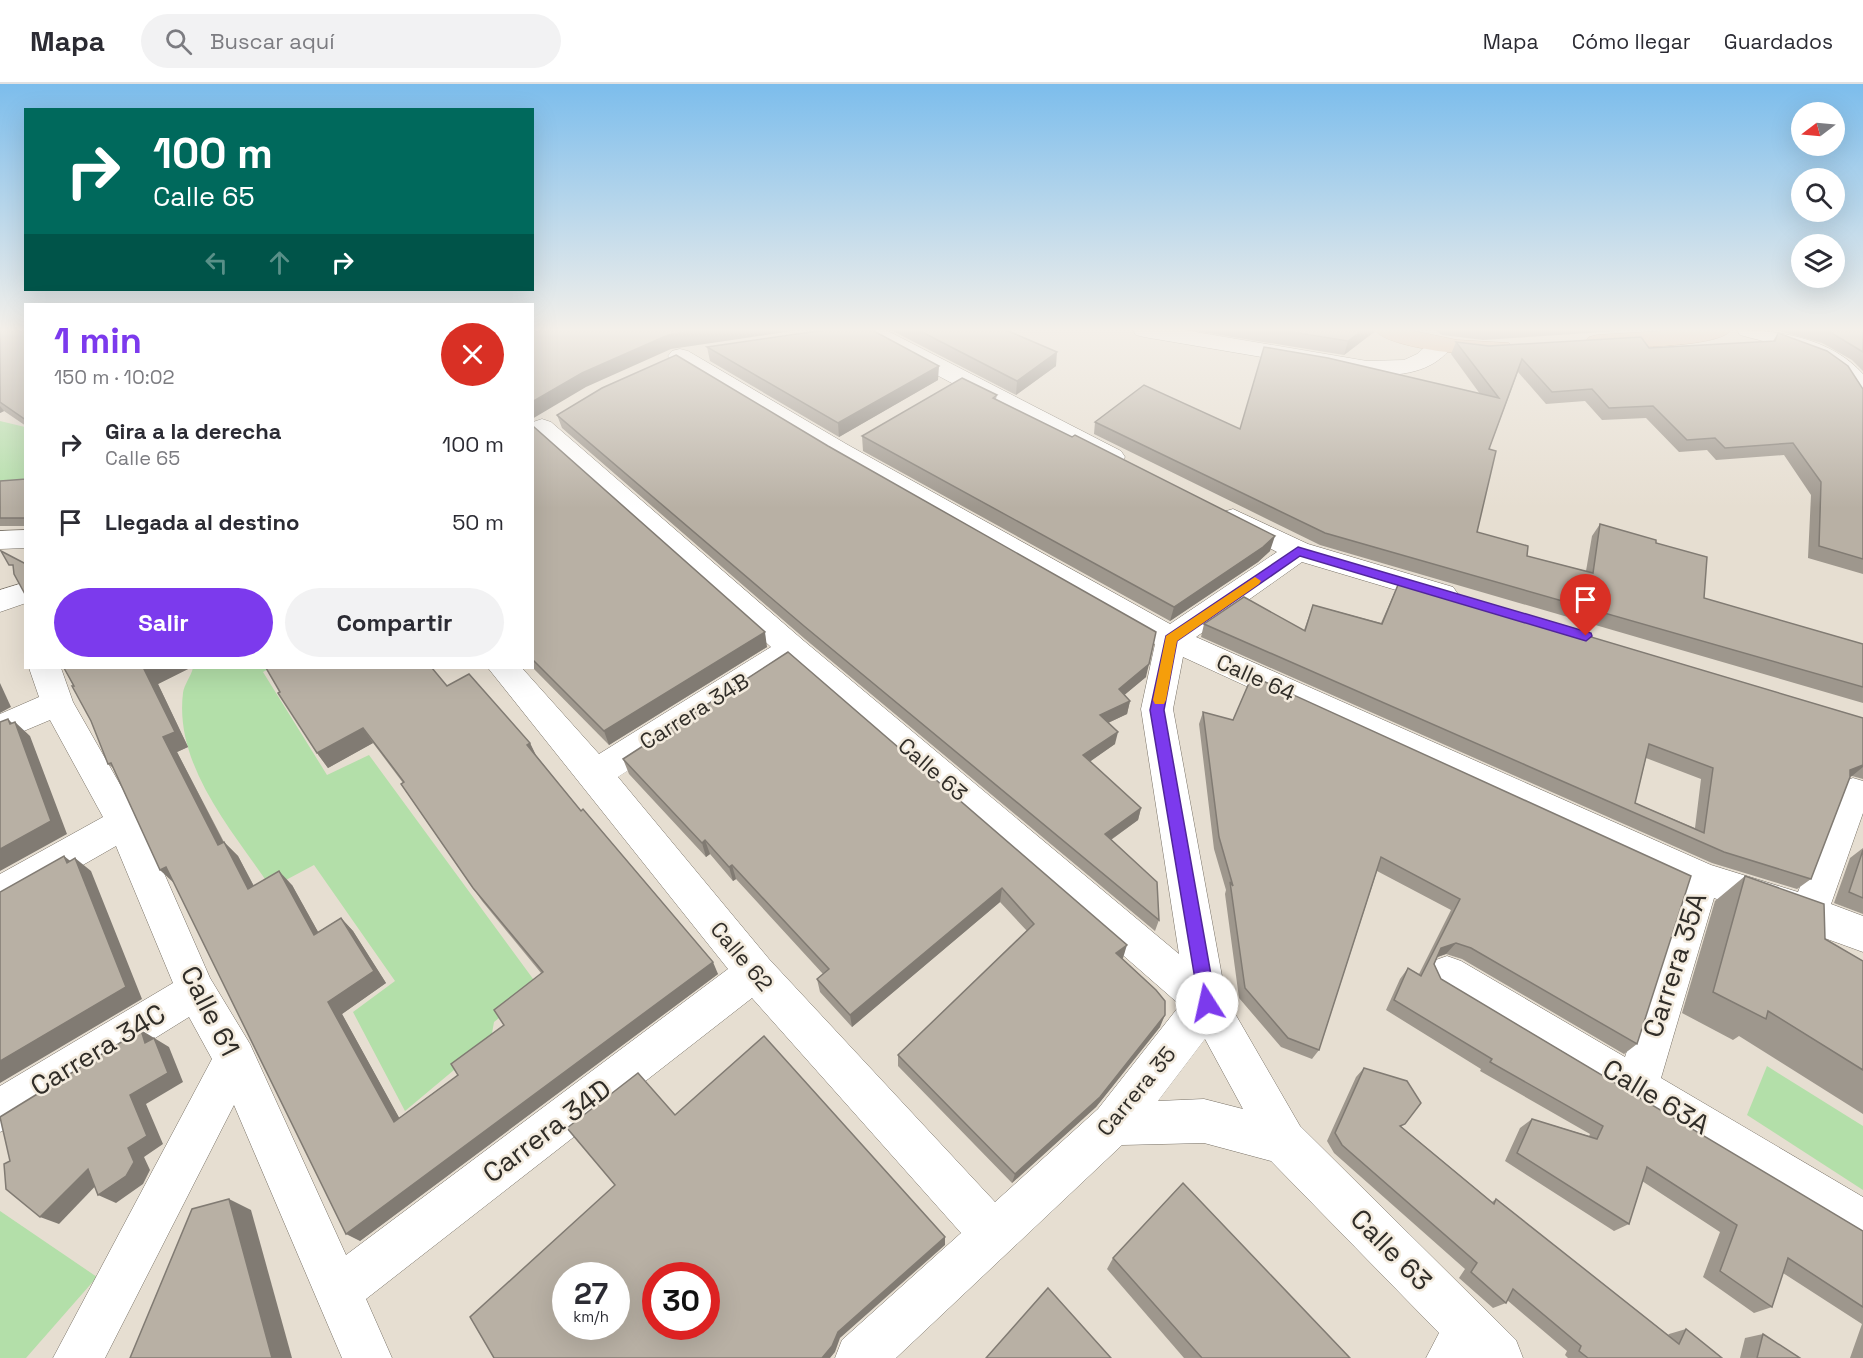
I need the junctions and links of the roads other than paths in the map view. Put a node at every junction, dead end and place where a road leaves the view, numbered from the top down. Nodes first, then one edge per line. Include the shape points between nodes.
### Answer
1 (733, 389) edge
2 (959, 389) edge
3 (545, 426) edge
4 (1130, 466) edge
5 (1214, 508) edge
6 (24, 539) edge
7 (0, 540) edge
8 (1298, 551) junction
9 (1470, 602) edge
10 (1171, 639) junction
11 (793, 649) junction
12 (505, 669) edge
13 (51, 686) edge
14 (0, 728) edge
15 (595, 774) junction
16 (1853, 792) dead end
17 (124, 823) junction
18 (1702, 878) junction
19 (0, 893) edge
20 (1809, 913) junction
21 (1863, 934) edge
22 (755, 972) junction
23 (1447, 974) dead end
24 (196, 991) junction
25 (1207, 1003) junction
26 (235, 1059) junction
27 (1637, 1086) junction
28 (0, 1110) edge
29 (1113, 1124) junction
30 (1284, 1142) junction
31 (1863, 1223) edge
32 (993, 1234) junction
33 (339, 1290) junction
34 (1473, 1348) edge
35 (78, 1358) edge
36 (367, 1358) edge
37 (860, 1358) edge

1 - 10 street, Calle 64 via 849,445
2 - 4 street
3 - 11 street, Calle 63
5 - 8 street
6 - 7 street
8 - 9 street
8 - 10 street
10 - 18 street, Calle 64
10 - 25 street via 1157,710
11 - 15 street, Carrera 34B
11 - 25 street, Calle 63
12 - 15 street, Calle 62
13 - 14 street
13 - 17 street, Calle 61
15 - 22 street, Calle 62
16 - 20 street
17 - 19 street
17 - 24 street, Calle 61
18 - 20 street, Calle 64
18 - 27 street, Carrera 35A
20 - 21 street, Calle 64
22 - 32 street, Calle 62
22 - 33 street, Carrera 34D
23 - 27 street, Calle 63A
24 - 26 street, Calle 61
24 - 28 street, Carrera 34C
25 - 29 street, Carrera 35
25 - 30 street, Calle 63
26 - 33 street, Calle 61
26 - 35 street
27 - 31 street, Calle 63A
29 - 30 street via 1204,1121
29 - 32 street, Carrera 35
30 - 34 street, Calle 63
32 - 37 street, Carrera 35
33 - 36 street, Calle 61

